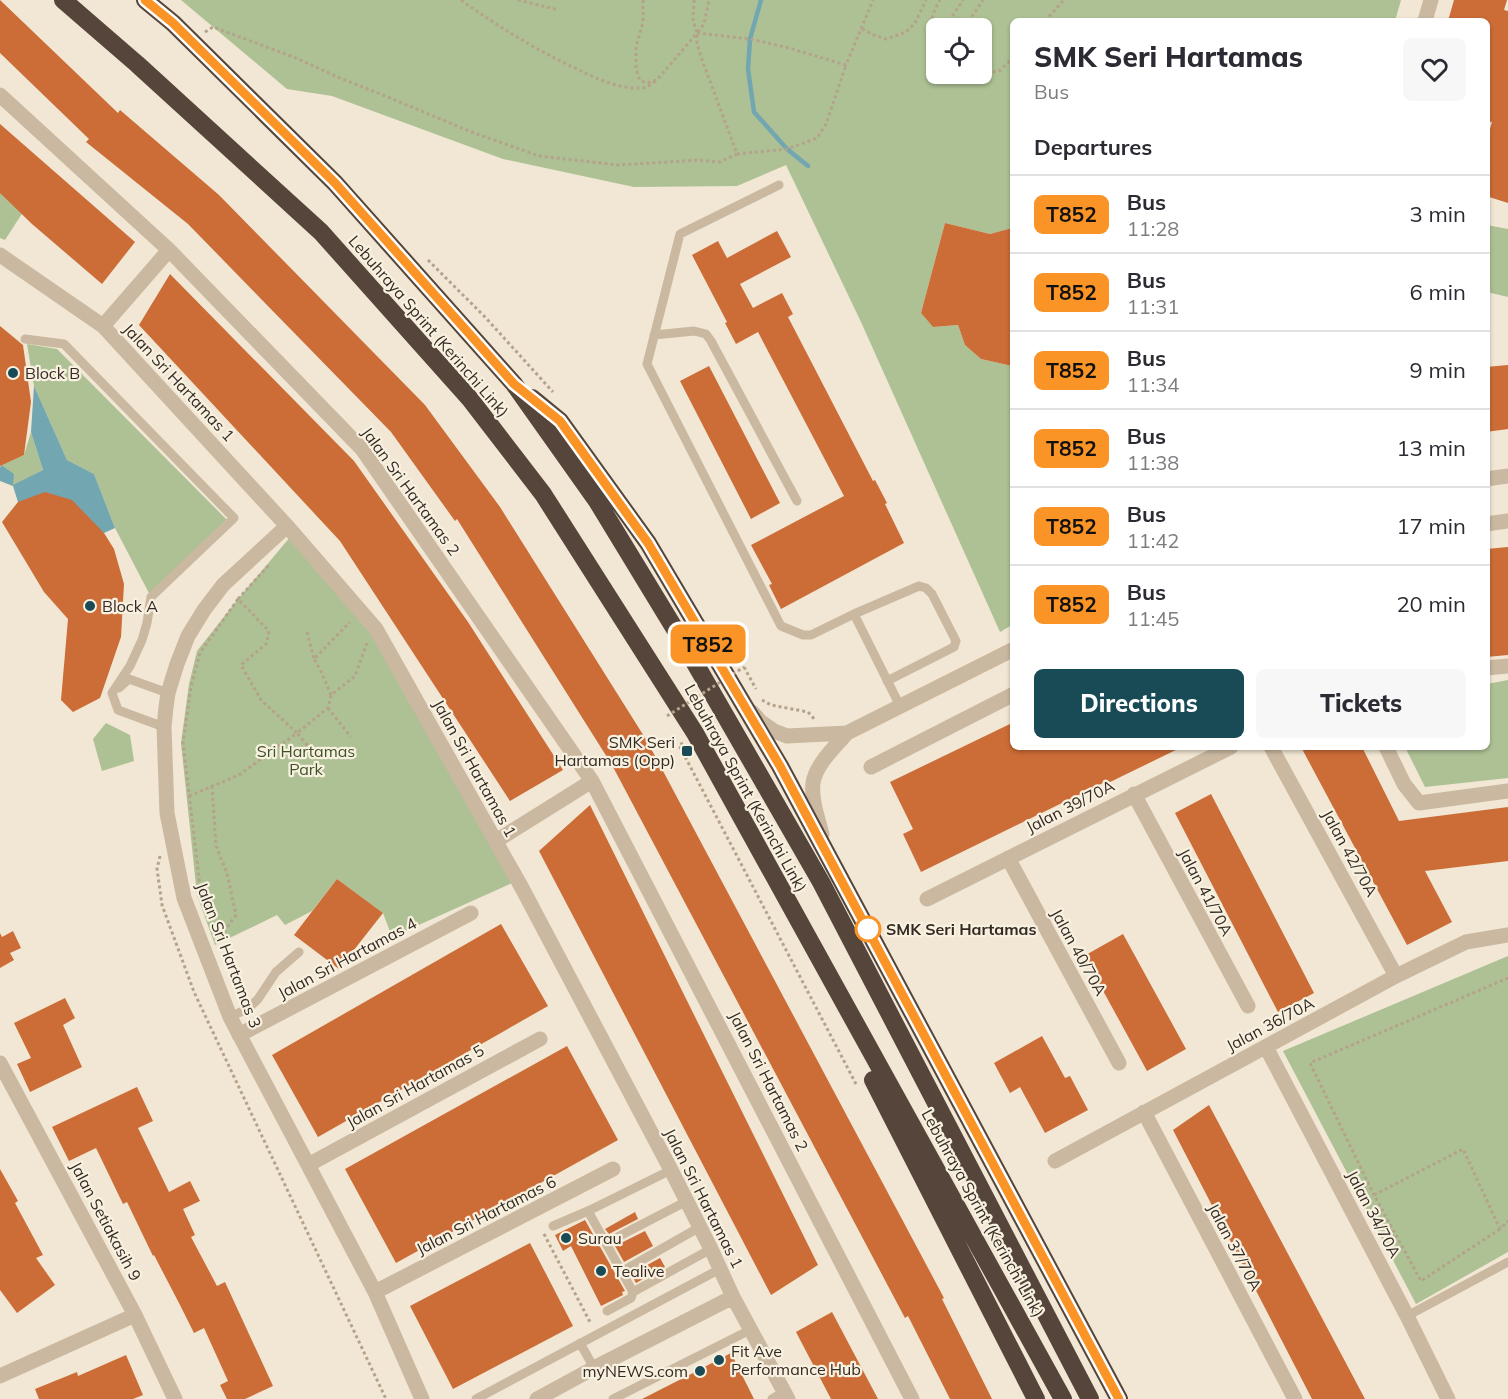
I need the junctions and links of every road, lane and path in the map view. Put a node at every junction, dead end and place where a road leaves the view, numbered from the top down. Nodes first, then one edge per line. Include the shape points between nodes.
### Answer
1 (63, 0) edge
2 (145, 0) edge
3 (461, 0) edge
4 (518, 0) edge
5 (643, 0) edge
6 (694, 0) edge
7 (709, 0) edge
8 (873, 0) edge
9 (926, 0) edge
10 (940, 0) edge
11 (963, 0) edge
12 (983, 0) edge
13 (1064, 0) edge
14 (1431, 0) edge
15 (559, 10) dead end
16 (932, 18) edge
17 (951, 18) edge
18 (972, 18) edge
19 (1048, 18) edge
20 (1426, 18) edge
21 (862, 29) junction
22 (697, 33) junction
23 (200, 35) dead end
24 (1010, 61) edge
25 (846, 65) junction
26 (992, 71) edge
27 (657, 80) junction
28 (0, 95) edge
29 (737, 154) junction
30 (779, 185) dead end
31 (169, 250) junction
32 (0, 255) edge
33 (103, 326) junction
34 (654, 335) junction
35 (25, 339) dead end
36 (514, 384) junction
37 (1508, 476) edge
38 (1490, 478) edge
39 (797, 501) dead end
40 (1508, 521) edge
41 (1490, 523) edge
42 (286, 526) junction
43 (276, 558) dead end
44 (238, 599) junction
45 (854, 614) junction
46 (350, 622) dead end
47 (307, 632) dead end
48 (367, 644) dead end
49 (1010, 651) edge
50 (314, 659) junction
51 (1508, 666) edge
52 (1490, 668) edge
53 (887, 681) junction
54 (112, 693) junction
55 (168, 693) junction
56 (331, 695) junction
57 (749, 696) junction
58 (1010, 696) edge
59 (900, 706) junction
60 (328, 708) junction
61 (667, 716) dead end
62 (164, 727) junction
63 (847, 732) junction
64 (297, 734) junction
65 (351, 737) dead end
66 (680, 745) dead end
67 (1225, 750) edge
68 (1273, 750) edge
69 (1387, 750) edge
70 (319, 759) dead end
71 (871, 767) dead end
72 (592, 781) junction
73 (212, 786) junction
74 (1508, 791) edge
75 (1134, 794) junction
76 (189, 796) junction
77 (746, 826) junction
78 (496, 841) junction
79 (161, 847) dead end
80 (826, 851) junction
81 (1008, 858) junction
82 (927, 899) dead end
83 (204, 904) dead end
84 (471, 913) dead end
85 (213, 932) dead end
86 (1508, 935) edge
87 (298, 952) dead end
88 (226, 960) dead end
89 (1396, 976) junction
90 (1508, 978) edge
91 (1248, 1006) dead end
92 (249, 1008) junction
93 (230, 1017) junction
94 (239, 1035) junction
95 (540, 1039) dead end
96 (1266, 1047) junction
97 (1119, 1062) dead end
98 (0, 1063) edge
99 (861, 1093) dead end
100 (1144, 1112) junction
101 (1055, 1161) dead end
102 (308, 1166) junction
103 (613, 1169) dead end
104 (671, 1170) junction
105 (1374, 1195) junction
106 (687, 1202) junction
107 (588, 1211) junction
108 (1508, 1221) edge
109 (553, 1226) dead end
110 (700, 1227) junction
111 (1500, 1229) junction
112 (543, 1232) dead end
113 (606, 1243) junction
114 (711, 1249) junction
115 (1508, 1262) edge
116 (720, 1269) junction
117 (621, 1272) junction
118 (375, 1292) junction
119 (633, 1292) junction
120 (733, 1297) junction
121 (607, 1311) dead end
122 (135, 1315) junction
123 (1407, 1316) junction
124 (591, 1324) dead end
125 (750, 1330) junction
126 (580, 1343) junction
127 (594, 1368) junction
128 (0, 1376) edge
129 (1086, 1392) edge
130 (1060, 1394) edge
131 (781, 1397) edge
132 (175, 1399) edge
133 (387, 1399) edge
134 (422, 1399) edge
135 (476, 1399) edge
136 (537, 1399) edge
137 (613, 1399) edge
138 (912, 1399) edge
139 (1036, 1399) edge
140 (1119, 1399) edge
141 (1295, 1399) edge
142 (1448, 1399) edge

1 - 77 highway, Lebuhraya Sprint (Kerinchi Link) via 321,232 470,399 549,504 676,702
2 - 36 highway, Lebuhraya Sprint (Kerinchi Link) via 335,183
3 - 27 path via 525,43 592,76 642,88
4 - 15 path
5 - 27 path via 636,68 641,81
6 - 22 path
7 - 22 path via 704,24
8 - 21 path
9 - 21 path via 906,32 886,39
10 - 16 path
11 - 17 path
12 - 18 path
13 - 19 path
14 - 20 street
21 - 25 path
22 - 25 path via 750,39
22 - 27 path
22 - 29 path via 701,57
23 - 29 path via 213,27 539,156 618,165 720,162
24 - 26 path via 998,72
25 - 29 path via 826,124 817,138 787,149
28 - 31 street, Jalan Sri Hartamas 2
30 - 34 lane via 680,234
31 - 33 street
31 - 72 street, Jalan Sri Hartamas 2 via 362,449
32 - 33 street, Jalan Sri Hartamas 1
33 - 42 street, Jalan Sri Hartamas 1
34 - 39 lane via 694,331 706,334
34 - 45 lane via 647,364 781,626 803,635 811,634
35 - 54 lane via 64,344 234,518 151,597 142,640
36 - 57 highway via 560,421 648,543
36 - 129 highway, Lebuhraya Sprint (Kerinchi Link) via 597,501 815,872
37 - 38 street
40 - 41 street
42 - 55 street, Jalan Sri Hartamas 3 via 223,585 204,610 188,636
42 - 78 street, Jalan Sri Hartamas 1 via 376,629
43 - 44 path
44 - 64 path via 269,631 267,643 241,665 261,700
44 - 76 path via 200,653 191,687 183,743
45 - 53 lane
45 - 53 lane via 919,586 932,594 956,641 954,646
46 - 50 path
47 - 50 path
48 - 56 path via 355,676
49 - 59 street
50 - 56 path
51 - 52 street
53 - 59 lane
54 - 55 lane via 129,680
54 - 62 lane via 118,710
55 - 62 street, Jalan Sri Hartamas 3
56 - 60 path
57 - 61 path, bridge via 744,667
57 - 63 street via 761,722 787,736
57 - 80 highway via 780,766
58 - 71 street
59 - 63 street
60 - 64 path
60 - 65 path
62 - 93 street, Jalan Sri Hartamas 3 via 167,813 184,898
63 - 80 street via 819,767 813,782
64 - 70 path
64 - 73 path via 239,775
66 - 99 path
67 - 75 street, Jalan 39/70A
68 - 89 street, Jalan 42/70A
69 - 74 street via 1404,784 1419,803
72 - 78 street
72 - 138 street, Jalan Sri Hartamas 2
73 - 76 path
73 - 85 path via 216,846 227,873 236,915 217,941
75 - 81 street, Jalan 39/70A
75 - 91 street, Jalan 41/70A
76 - 83 path
77 - 130 highway, Lebuhraya Sprint (Kerinchi Link)
77 - 139 highway
78 - 104 street, Jalan Sri Hartamas 1
79 - 133 path via 157,869 162,906 194,992
80 - 140 highway
81 - 82 street, Jalan 39/70A
81 - 97 street, Jalan 40/70A
84 - 94 street, Jalan Sri Hartamas 4
86 - 89 street, Jalan 36/70A via 1466,942
87 - 92 lane via 276,972
88 - 92 path
89 - 96 street, Jalan 36/70A
90 - 105 path via 1310,1063
92 - 93 lane
93 - 94 street, Jalan Sri Hartamas 3
94 - 102 street, Jalan Sri Hartamas 3
95 - 102 street, Jalan Sri Hartamas 5
96 - 100 street, Jalan 36/70A
96 - 123 street, Jalan 34/70A
98 - 122 street, Jalan Setiakasih 9
100 - 101 street, Jalan 36/70A
100 - 141 street, Jalan 37/70A
102 - 118 street, Jalan Sri Hartamas 3
103 - 118 street, Jalan Sri Hartamas 6
104 - 106 street, Jalan Sri Hartamas 1
104 - 107 lane
105 - 111 path via 1463,1149
105 - 111 path via 1421,1281
106 - 110 street, Jalan Sri Hartamas 1
106 - 113 lane
107 - 109 lane
107 - 113 lane
108 - 111 path
110 - 114 street, Jalan Sri Hartamas 1
110 - 117 lane
112 - 124 path
113 - 117 lane
114 - 116 street, Jalan Sri Hartamas 1
114 - 119 lane
115 - 123 lane
116 - 120 street, Jalan Sri Hartamas 1
116 - 126 lane
117 - 119 lane
118 - 134 street, Jalan Sri Hartamas 3
119 - 121 lane via 631,1298
120 - 125 street, Jalan Sri Hartamas 1
120 - 127 street
122 - 128 street
122 - 132 street, Jalan Setiakasih 9
123 - 142 street, Jalan 34/70A
125 - 131 street, Jalan Sri Hartamas 1
125 - 137 lane
126 - 127 lane
126 - 135 lane
127 - 136 street

